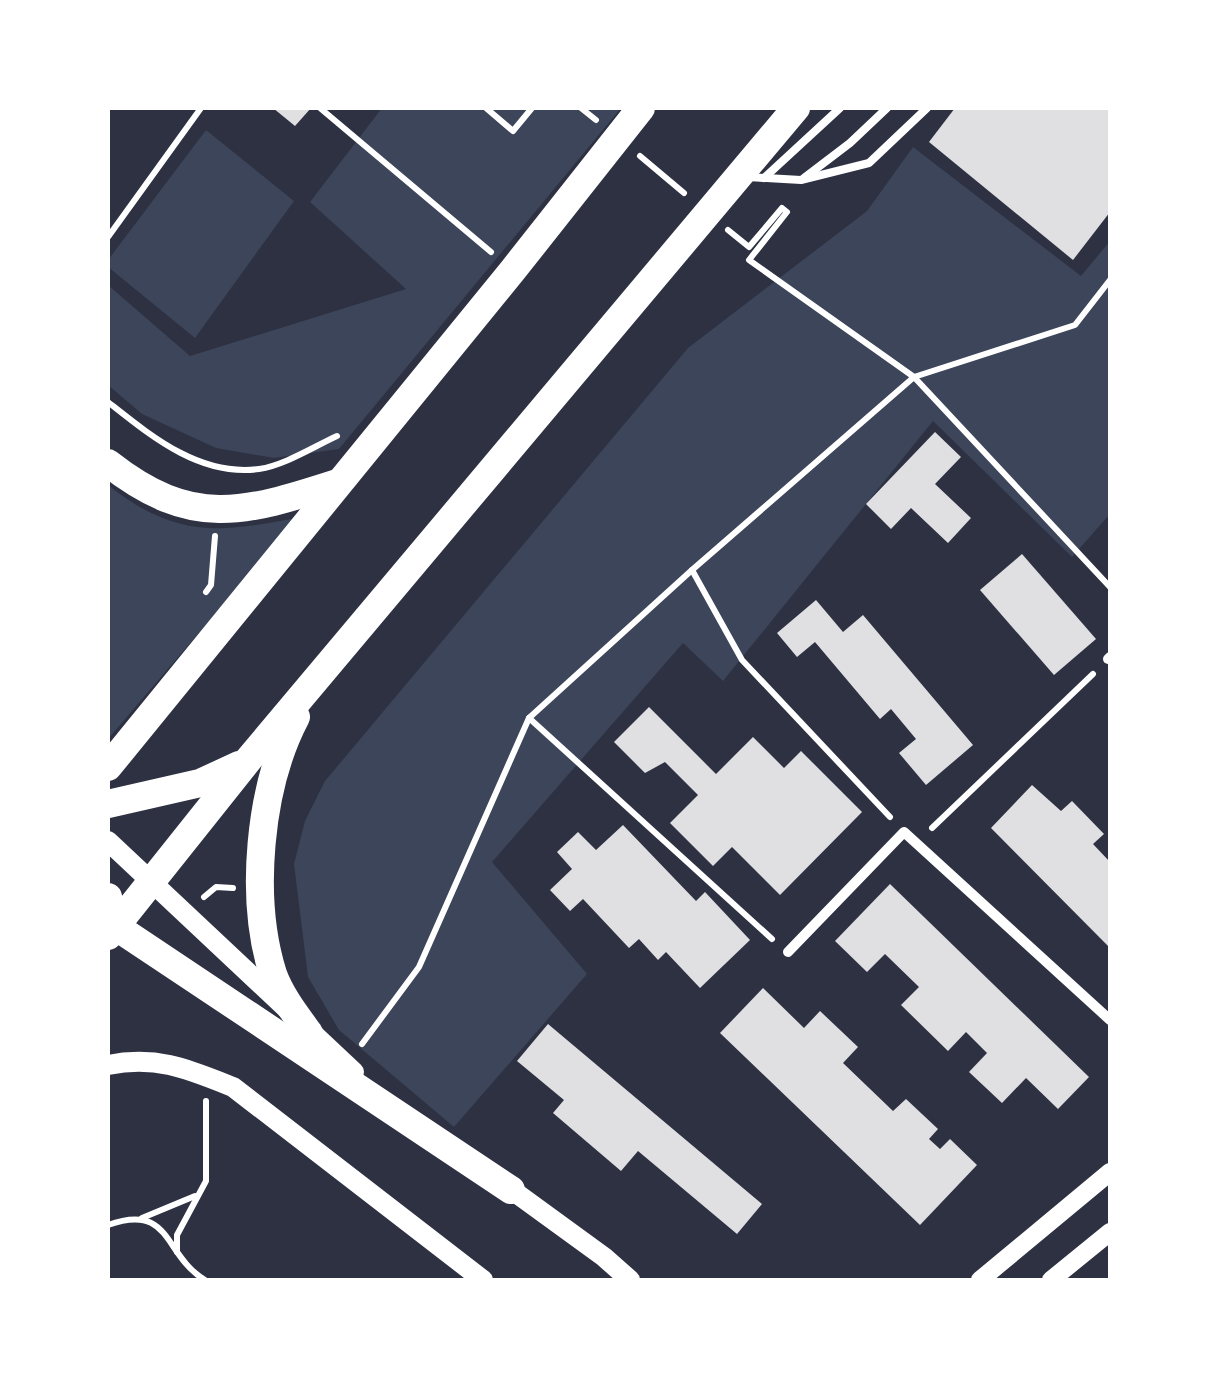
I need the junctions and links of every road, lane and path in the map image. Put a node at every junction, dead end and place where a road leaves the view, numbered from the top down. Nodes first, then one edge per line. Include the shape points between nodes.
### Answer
1 (201, 108) edge
2 (320, 108) edge
3 (486, 108) edge
4 (532, 108) edge
5 (581, 108) edge
6 (641, 108) edge
7 (796, 108) edge
8 (840, 108) edge
9 (888, 108) edge
10 (927, 108) edge
11 (596, 120) dead end
12 (627, 146) dead end
13 (751, 177) junction
14 (800, 180) junction
15 (688, 196) dead end
16 (718, 222) dead end
17 (108, 236) edge
18 (513, 270) junction
19 (1110, 280) edge
20 (914, 376) junction
21 (108, 402) edge
22 (108, 463) edge
23 (339, 482) junction
24 (217, 511) junction
25 (692, 570) junction
26 (1110, 587) edge
27 (200, 599) dead end
28 (1109, 658) edge
29 (310, 690) junction
30 (528, 718) junction
31 (250, 759) junction
32 (108, 767) edge
33 (108, 804) edge
34 (904, 832) junction
35 (108, 841) edge
36 (916, 844) junction
37 (150, 882) junction
38 (260, 886) junction
39 (108, 896) edge
40 (185, 915) junction
41 (110, 929) edge
42 (788, 952) joint
43 (1110, 1020) edge
44 (309, 1034) junction
45 (108, 1065) edge
46 (346, 1067) junction
47 (209, 1077) junction
48 (1110, 1172) edge
49 (512, 1190) junction
50 (198, 1194) junction
51 (140, 1218) junction
52 (108, 1225) edge
53 (1110, 1232) edge
54 (177, 1252) junction
55 (604, 1258) junction
56 (988, 1277) edge
57 (204, 1280) edge
58 (482, 1280) edge
59 (630, 1280) edge
60 (640, 1280) edge
61 (1051, 1280) edge

1 - 17 path
2 - 18 path
3 - 4 path via 513,131
5 - 11 path
6 - 18 highway
7 - 13 highway
8 - 13 lane
9 - 14 lane
10 - 14 lane via 870,163
12 - 15 path
13 - 14 lane
13 - 29 highway
16 - 20 path via 749,248 782,208 787,212 749,260
18 - 23 highway
19 - 20 path via 1075,326
20 - 25 path
20 - 26 path
21 - 24 path via 160,442 222,470
22 - 24 highway via 175,502
23 - 24 highway via 265,506
23 - 32 highway
24 - 27 path via 211,585
25 - 30 path
25 - 34 path via 742,660
28 - 36 path
29 - 31 highway
29 - 38 highway via 274,775
30 - 42 path
30 - 46 path via 419,967
31 - 33 highway via 200,784
31 - 37 highway
34 - 36 street
34 - 42 street
35 - 37 main road
36 - 43 street
37 - 40 main road
37 - 41 highway
38 - 40 path via 216,887
38 - 44 highway via 274,977
39 - 41 highway
40 - 44 main road
41 - 49 highway
44 - 46 main road
45 - 47 main road via 137,1059
46 - 49 main road
47 - 50 path via 206,1181
47 - 58 main road
48 - 56 street
49 - 55 main road
50 - 51 path
50 - 54 path via 176,1235
51 - 52 path
51 - 54 path via 161,1228
53 - 61 street
54 - 57 path
55 - 59 main road
55 - 60 main road

